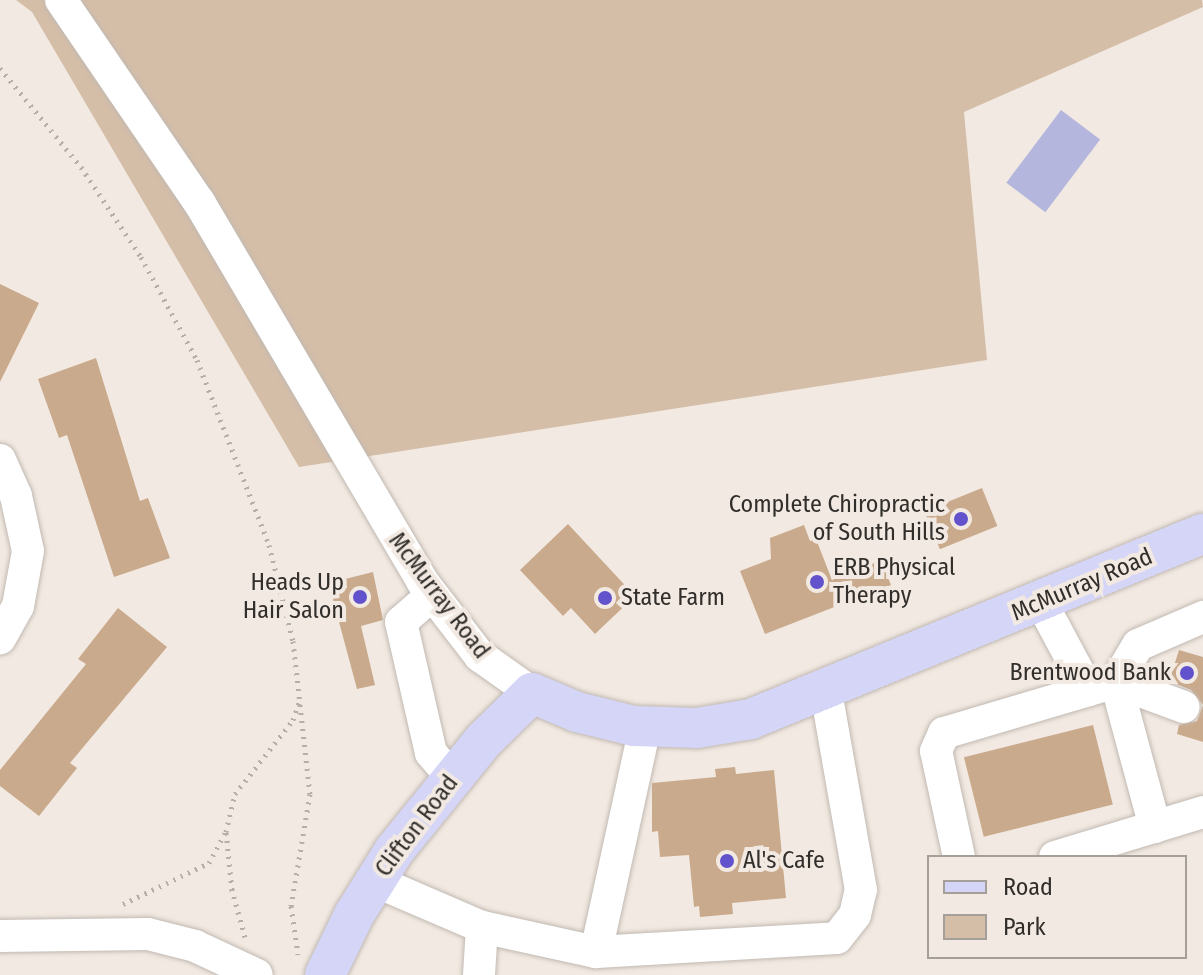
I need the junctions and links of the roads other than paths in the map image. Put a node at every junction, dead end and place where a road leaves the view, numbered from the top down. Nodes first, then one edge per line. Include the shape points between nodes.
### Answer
1 (61, 0) edge
2 (0, 460) edge
3 (1203, 534) edge
4 (432, 595) junction
5 (1041, 602) junction
6 (1203, 617) edge
7 (0, 638) edge
8 (1102, 686) junction
9 (826, 692) junction
10 (532, 693) junction
11 (1184, 707) dead end
12 (645, 727) junction
13 (453, 778) junction
14 (1203, 812) edge
15 (1155, 827) junction
16 (959, 855) edge
17 (1062, 855) edge
18 (375, 881) junction
19 (482, 927) junction
20 (0, 936) edge
21 (596, 952) junction
22 (634, 962) edge
23 (312, 968) edge
24 (256, 974) edge
25 (479, 975) edge

1 - 4 street, McMurray Road via 191,190
2 - 7 street via 16,496 28,551 18,606
3 - 5 main road, McMurray Road
4 - 10 street, McMurray Road via 480,656
4 - 13 street via 401,622 431,753
5 - 8 street
5 - 9 main road, McMurray Road
6 - 8 street via 1138,645
8 - 11 street
8 - 15 street
8 - 16 street via 944,733 938,740
9 - 12 main road, McMurray Road via 729,724
9 - 22 street via 854,833 861,890 855,915 837,938
10 - 12 main road, McMurray Road via 604,720
10 - 13 main road, Clifton Road
12 - 21 street
13 - 18 main road, Clifton Road
14 - 15 street
15 - 17 street
18 - 19 street
18 - 23 main road, Clifton Road
19 - 21 street
19 - 25 street
20 - 24 street via 148,934 195,946
21 - 22 street

